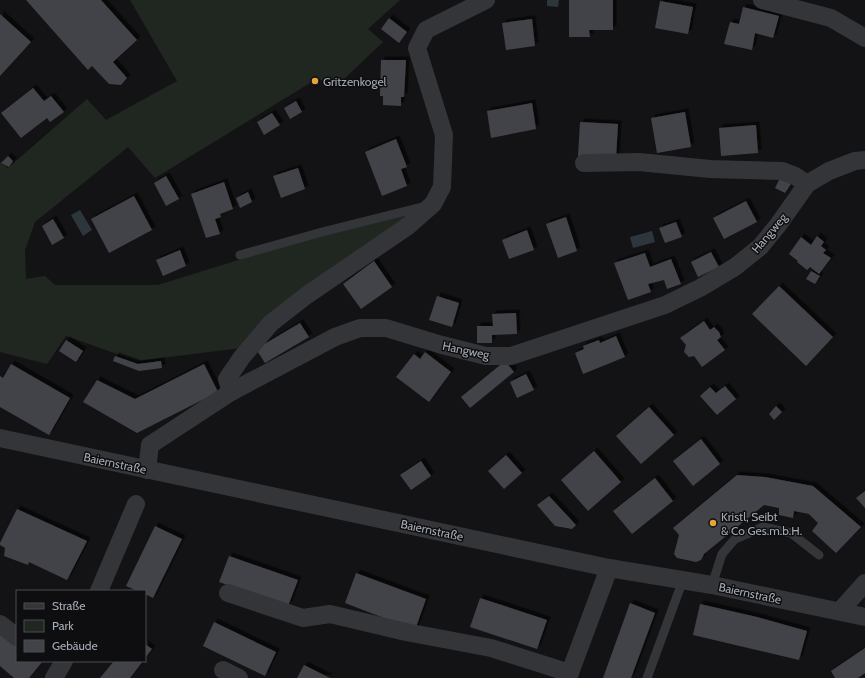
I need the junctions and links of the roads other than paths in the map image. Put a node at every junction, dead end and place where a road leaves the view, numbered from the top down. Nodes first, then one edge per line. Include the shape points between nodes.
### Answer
1 (486, 0) edge
2 (762, 0) edge
3 (865, 38) edge
4 (865, 160) edge
5 (584, 163) dead end
6 (807, 184) junction
7 (433, 204) junction
8 (240, 255) dead end
9 (231, 392) junction
10 (0, 438) edge
11 (147, 470) junction
12 (136, 504) dead end
13 (819, 556) dead end
14 (609, 568) junction
15 (683, 580) junction
16 (865, 583) edge
17 (712, 585) junction
18 (99, 590) edge
19 (228, 593) dead end
20 (840, 611) junction
21 (865, 617) edge
22 (0, 624) edge
23 (16, 636) edge
24 (223, 670) dead end
25 (569, 675) edge
26 (239, 678) edge
27 (647, 678) edge

1 - 7 street via 426,30 417,48 444,135 442,188
2 - 3 street via 831,18
4 - 6 street, Hangweg via 829,171
5 - 6 street via 639,162 710,169 782,171
6 - 9 street, Hangweg via 760,247 717,278 665,305 511,356 486,356 386,328 360,328 335,337
7 - 8 lane
7 - 9 street via 408,226 307,295 271,323 227,379
9 - 11 street, Hangweg via 150,445
10 - 11 street, Baiernstraße
11 - 14 street, Baiernstraße
12 - 18 street
13 - 17 lane via 790,533 763,527 735,539 722,554
14 - 15 street, Baiernstraße
14 - 25 street
15 - 17 street, Baiernstraße
15 - 27 lane
16 - 20 street
17 - 20 street, Baiernstraße
19 - 25 street via 303,618 330,614 491,648
20 - 21 street, Baiernstraße
22 - 23 street
24 - 26 street

